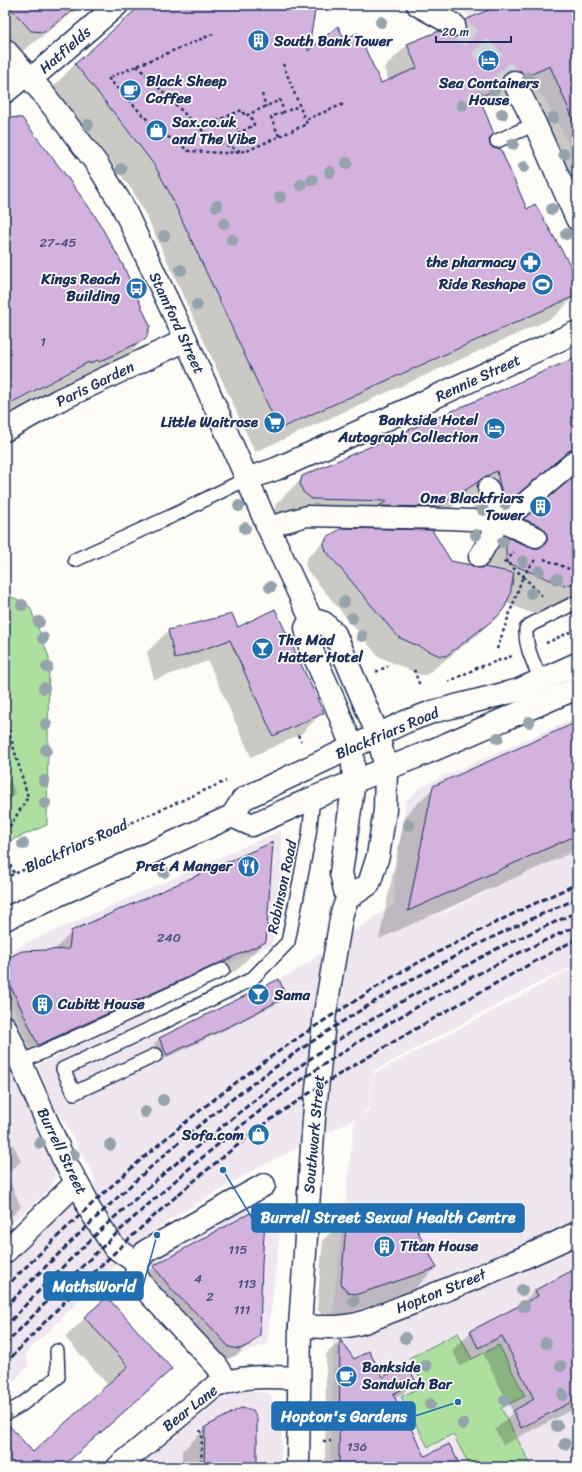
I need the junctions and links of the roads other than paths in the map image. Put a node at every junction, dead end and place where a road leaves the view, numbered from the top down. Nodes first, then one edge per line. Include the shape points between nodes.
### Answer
1 (117, 5) edge
2 (418, 5) edge
3 (454, 25) tunnel mouth
4 (5, 50) edge
5 (29, 77) junction
6 (514, 82) tunnel mouth
7 (5, 92) edge
8 (535, 124) junction
9 (497, 141) dead end
10 (577, 219) edge
11 (577, 332) edge
12 (186, 340) junction
13 (5, 430) edge
14 (577, 459) edge
15 (246, 478) junction
16 (488, 488) dead end
17 (500, 522) junction
18 (268, 527) junction
19 (536, 537) dead end
20 (479, 557) dead end
21 (75, 560) dead end
22 (577, 602) edge
23 (311, 619) junction
24 (577, 664) edge
25 (541, 680) junction
26 (577, 688) edge
27 (378, 735) junction
28 (352, 747) junction
29 (386, 768) junction
30 (354, 781) junction
31 (313, 798) junction
32 (232, 816) junction
33 (347, 899) junction
34 (5, 919) edge
35 (223, 970) dead end
36 (5, 1027) edge
37 (156, 1055) dead end
38 (21, 1062) junction
39 (76, 1183) junction
40 (264, 1185) dead end
41 (577, 1233) edge
42 (5, 1252) edge
43 (137, 1263) junction
44 (300, 1326) junction
45 (57, 1351) dead end
46 (299, 1378) junction
47 (227, 1382) junction
48 (5, 1414) edge
49 (118, 1467) edge
50 (298, 1467) edge

1 - 5 main road, Hatfields
2 - 3 main road
4 - 5 main road, Stamford Street
5 - 7 main road, Hatfields
5 - 12 main road, Stamford Street via 106,177 122,205
6 - 8 main road
8 - 9 lane
8 - 10 main road
11 - 15 main road, Rennie Street via 276,469
12 - 13 main road, Paris Garden via 59,400
12 - 15 main road, Stamford Street
14 - 17 street
15 - 18 main road, Stamford Street
15 - 21 lane
16 - 17 street
17 - 18 street via 307,516
17 - 19 street
17 - 20 street
18 - 23 main road, Stamford Street
22 - 25 lane via 526,629 528,650
23 - 27 main road via 324,622 335,634
23 - 28 main road via 306,628 309,644
24 - 25 main road, Blackfriars Road
25 - 27 main road, Blackfriars Road via 519,690 432,712
26 - 29 main road, Blackfriars Road
27 - 28 main road, Blackfriars Road
27 - 29 main road
28 - 30 main road
28 - 32 main road, Blackfriars Road via 243,799
29 - 30 main road, Blackfriars Road
29 - 33 main road via 385,810 378,856 370,884
30 - 31 main road, Blackfriars Road
30 - 33 main road via 341,873
31 - 32 main road, Blackfriars Road via 252,825
31 - 37 lane, Robinson Road via 309,835 288,942 252,979 63,1069 74,1093
32 - 34 main road
33 - 44 main road, Southwark Street via 342,913 325,1012 312,1140
35 - 38 lane
36 - 38 main road, Burrell Street
38 - 39 main road, Burrell Street
39 - 42 main road
39 - 43 main road, Burrell Street via 86,1199 88,1208 114,1248
40 - 43 main road via 146,1251
41 - 44 main road, Hopton Street via 483,1275 364,1322 337,1328
43 - 47 main road via 136,1276 146,1290 217,1366
44 - 46 main road, Southwark Street
45 - 48 lane via 58,1377
46 - 47 main road, Bear Lane via 250,1377
46 - 50 main road, Southwark Street
47 - 49 main road, Bear Lane via 203,1395

